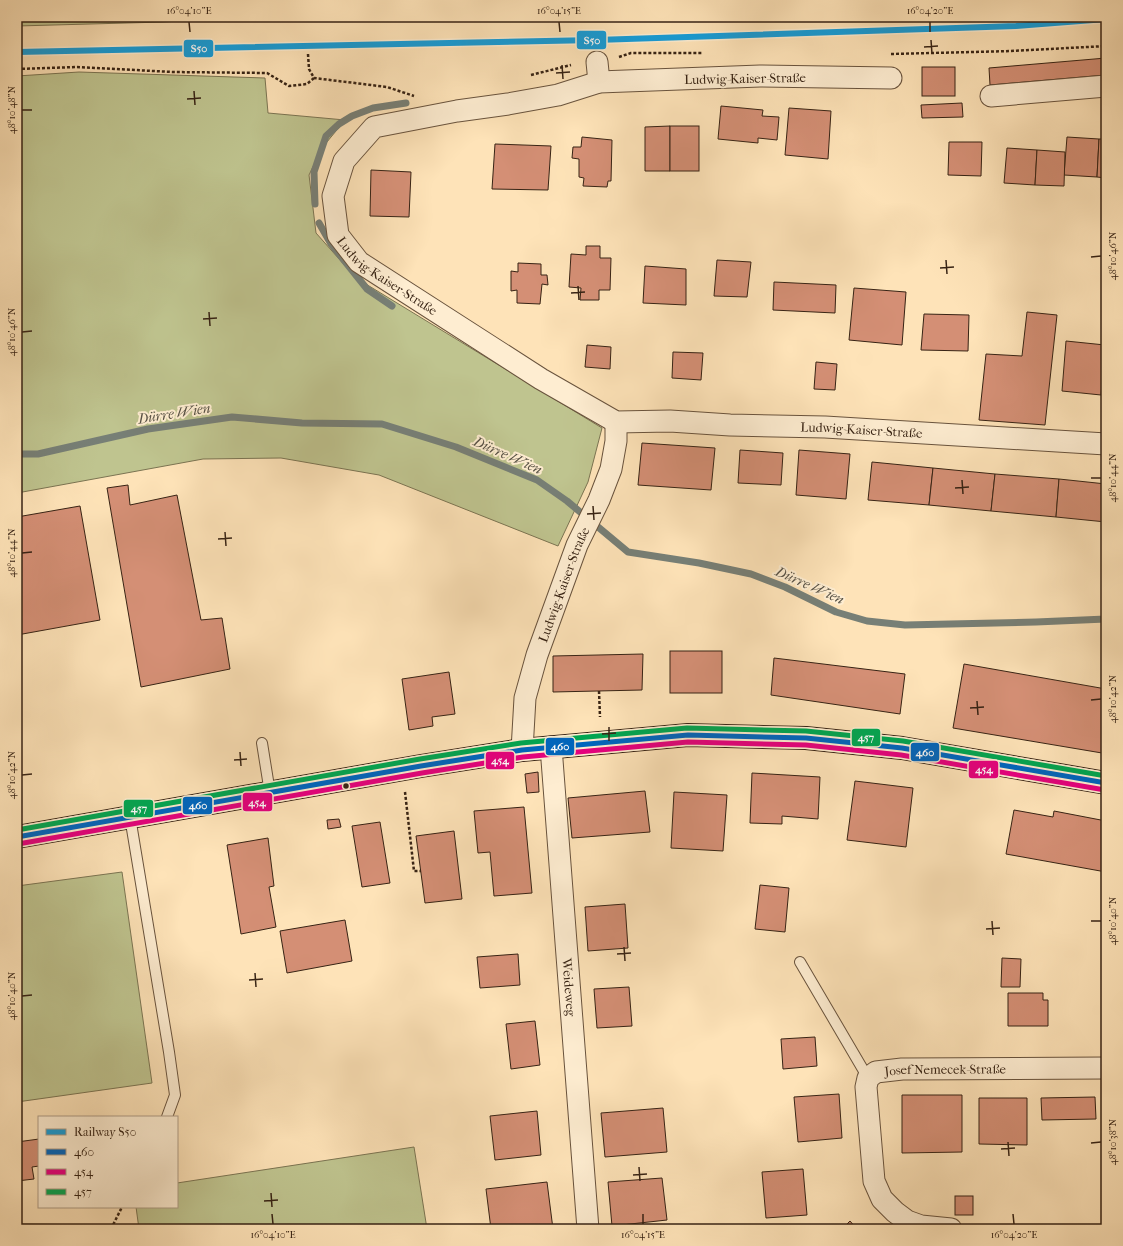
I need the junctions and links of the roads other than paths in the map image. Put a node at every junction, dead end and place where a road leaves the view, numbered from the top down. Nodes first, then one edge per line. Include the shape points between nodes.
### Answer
1 (891, 78) dead end
2 (1106, 86) edge
3 (991, 96) dead end
4 (616, 422) junction
5 (1106, 444) edge
6 (262, 743) dead end
7 (551, 746) junction
8 (522, 750) junction
9 (1106, 783) edge
10 (270, 793) junction
11 (130, 818) junction
12 (17, 837) edge
13 (800, 962) dead end
14 (1106, 1068) edge
15 (868, 1078) junction
16 (167, 1116) edge
17 (588, 1229) edge
18 (951, 1229) edge

1 - 4 street, Ludwig-Kaiser-Straße via 598,72 558,95 429,116 374,128 344,161 333,196 338,235 360,262 541,378
2 - 3 street
4 - 5 street, Ludwig-Kaiser-Straße via 670,420
4 - 8 street, Ludwig-Kaiser-Straße via 616,441 611,469 577,545 537,655 525,698
6 - 10 lane
7 - 8 main road
7 - 9 main road via 688,735 806,738 902,748
7 - 17 street, Weideweg
8 - 10 main road
10 - 11 main road
11 - 12 main road
11 - 16 lane via 175,1094
13 - 15 lane
14 - 15 street, Josef Nemecek-Straße via 902,1069 876,1072
15 - 18 street, Josef Nemecek-Straße via 866,1087 874,1181 882,1199 907,1221 921,1226

